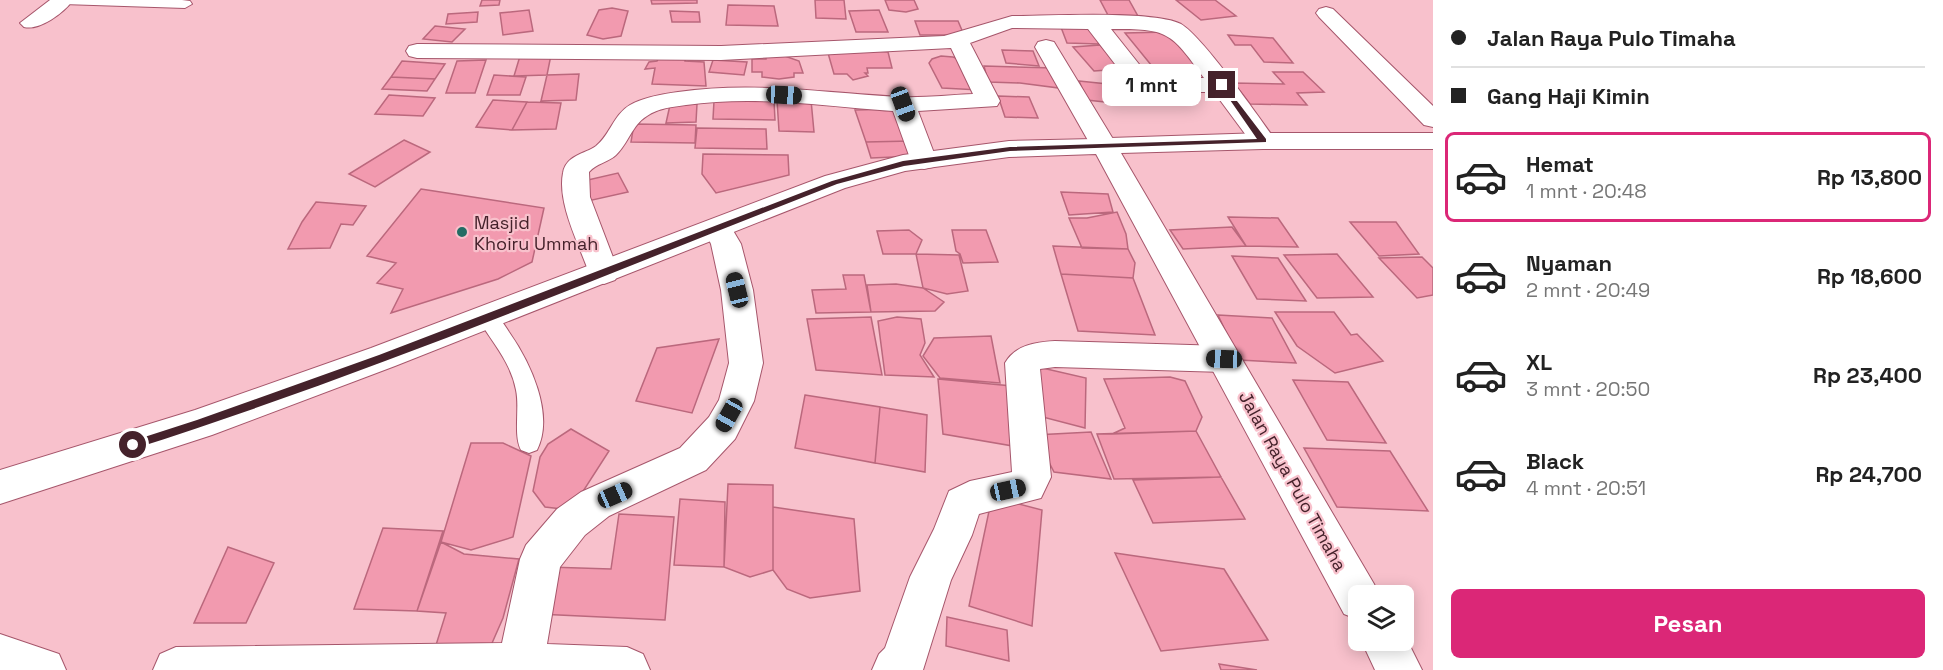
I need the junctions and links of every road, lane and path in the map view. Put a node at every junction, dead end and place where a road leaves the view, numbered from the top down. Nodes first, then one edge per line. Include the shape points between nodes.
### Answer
1 (63, 0) edge
2 (185, 4) dead end
3 (1326, 14) dead end
4 (1094, 22) junction
5 (31, 23) dead end
6 (958, 41) junction
7 (1046, 47) dead end
8 (417, 51) dead end
9 (1222, 85) junction
10 (903, 104) junction
11 (1433, 120) edge
12 (1263, 141) junction
13 (1433, 141) edge
14 (1103, 144) junction
15 (924, 161) junction
16 (722, 237) junction
17 (604, 273) junction
18 (493, 326) junction
19 (1224, 359) junction
20 (529, 443) dead end
21 (0, 487) edge
22 (1352, 585) edge
23 (1389, 651) edge
24 (0, 657) edge
25 (520, 666) junction
26 (474, 669) edge
27 (43, 670) edge
28 (176, 670) edge
29 (627, 670) edge
30 (895, 670) edge
31 (1399, 670) edge

1 - 2 lane
1 - 5 street
3 - 11 street
4 - 6 street via 1012,21
4 - 9 street via 1162,24 1173,29 1193,47
4 - 9 street via 1143,85
6 - 8 street via 722,53
6 - 10 street via 988,101
7 - 14 street, Jalan Raya Pulo Timaha
9 - 12 street
10 - 15 street
10 - 17 street via 761,94 697,95 635,112 605,152 587,158 576,171 576,197
12 - 13 street
12 - 14 street
14 - 15 street via 1000,150
14 - 19 street, Jalan Raya Pulo Timaha
15 - 16 street via 835,182
16 - 17 street
16 - 25 street via 737,290 746,363 736,401 722,428 693,459 595,504 571,522 541,559
17 - 18 street
18 - 20 lane via 524,375 531,402
18 - 21 street
19 - 22 street, Jalan Raya Pulo Timaha
19 - 30 street via 1055,354 1037,355 1022,363 1032,477 1027,486 970,498 963,503 952,536 931,577 903,663
23 - 31 street
24 - 27 street
25 - 26 street
25 - 29 street
26 - 28 street

